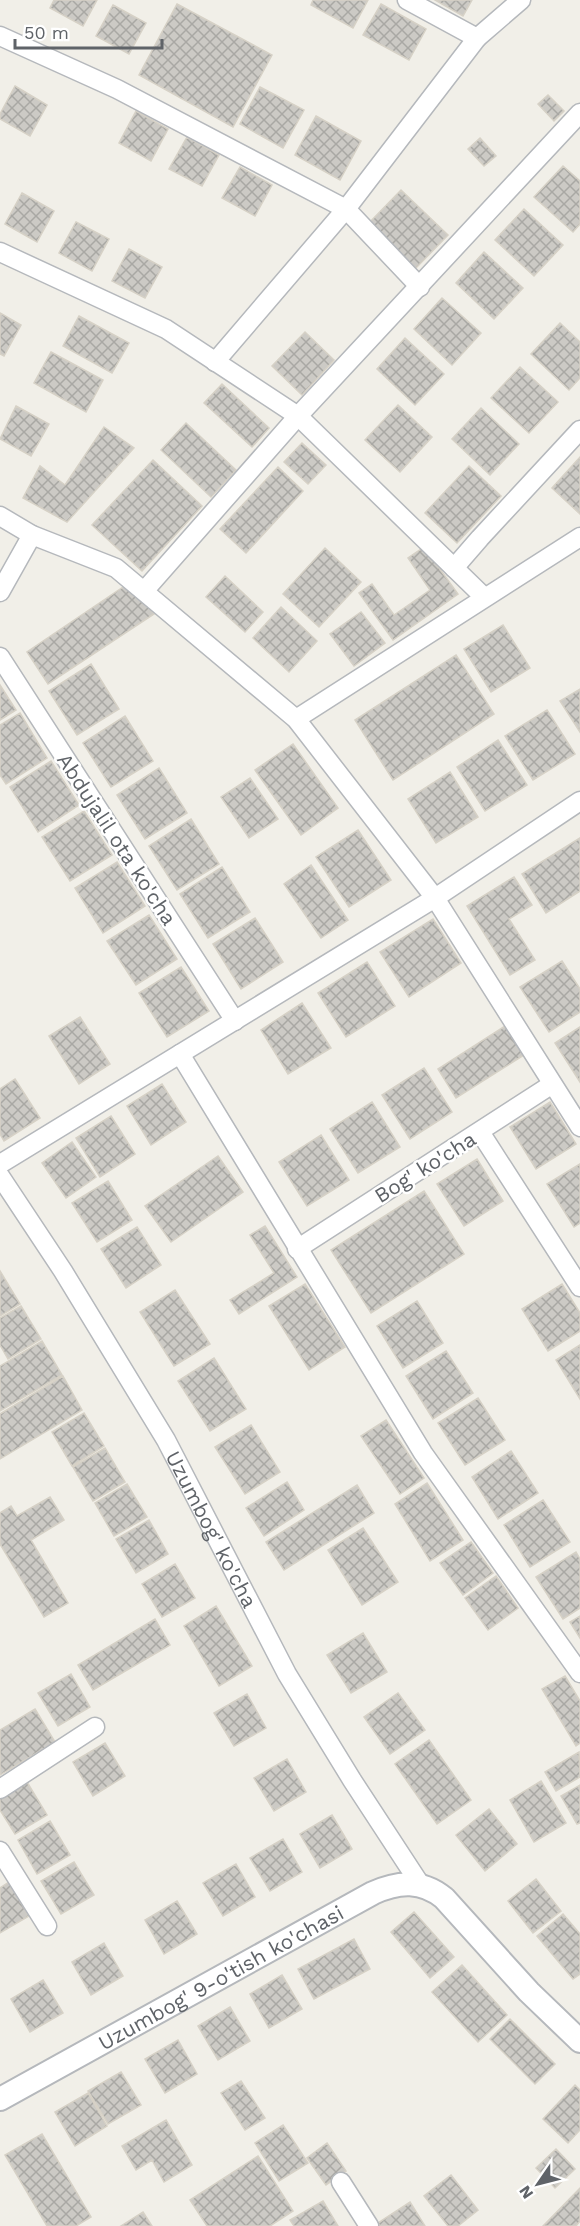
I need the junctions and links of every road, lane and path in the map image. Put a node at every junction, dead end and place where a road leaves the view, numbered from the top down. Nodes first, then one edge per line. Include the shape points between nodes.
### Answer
1 (407, 0) edge
2 (521, 0) edge
3 (0, 36) edge
4 (477, 38) junction
5 (580, 113) edge
6 (346, 209) junction
7 (0, 252) edge
8 (420, 287) junction
9 (215, 362) junction
10 (298, 416) junction
11 (580, 430) edge
12 (0, 516) edge
13 (32, 535) junction
14 (580, 537) edge
15 (454, 568) junction
16 (145, 590) junction
17 (0, 592) edge
18 (484, 597) junction
19 (0, 657) edge
20 (296, 719) junction
21 (580, 801) edge
22 (435, 898) junction
23 (235, 1021) junction
24 (180, 1054) junction
25 (551, 1085) junction
26 (580, 1127) edge
27 (480, 1132) junction
28 (0, 1164) edge
29 (0, 1176) edge
30 (297, 1249) junction
31 (580, 1287) edge
32 (580, 1672) edge
33 (95, 1727) dead end
34 (0, 1790) edge
35 (0, 1851) edge
36 (420, 1884) junction
37 (47, 1926) dead end
38 (580, 2041) edge
39 (0, 2099) edge
40 (341, 2182) dead end
41 (369, 2226) edge

1 - 4 street
2 - 4 street
3 - 6 street via 117,89
4 - 6 street
5 - 8 street
6 - 8 street
6 - 9 street
7 - 9 street via 166,329
8 - 10 street
9 - 10 street
10 - 15 street
10 - 16 street
11 - 15 street
12 - 13 street
13 - 16 street via 116,568
13 - 17 street
14 - 18 street
15 - 18 street
16 - 20 street
18 - 20 street
19 - 23 street, Abdujalil ota ko'cha
20 - 22 street
21 - 22 street
22 - 23 street
22 - 25 street
23 - 24 street
24 - 28 street
24 - 30 street
25 - 26 street
25 - 27 street, Bog' ko'cha
27 - 30 street, Bog' ko'cha
27 - 31 street
29 - 36 street, Uzumbog' ko'cha via 166,1440 287,1674
30 - 32 street via 423,1453
33 - 34 street
35 - 37 street
36 - 38 street via 444,1898 529,1992
36 - 39 street, Uzumbog' 9-o'tish ko'chasi via 401,1884 373,1893
40 - 41 street

